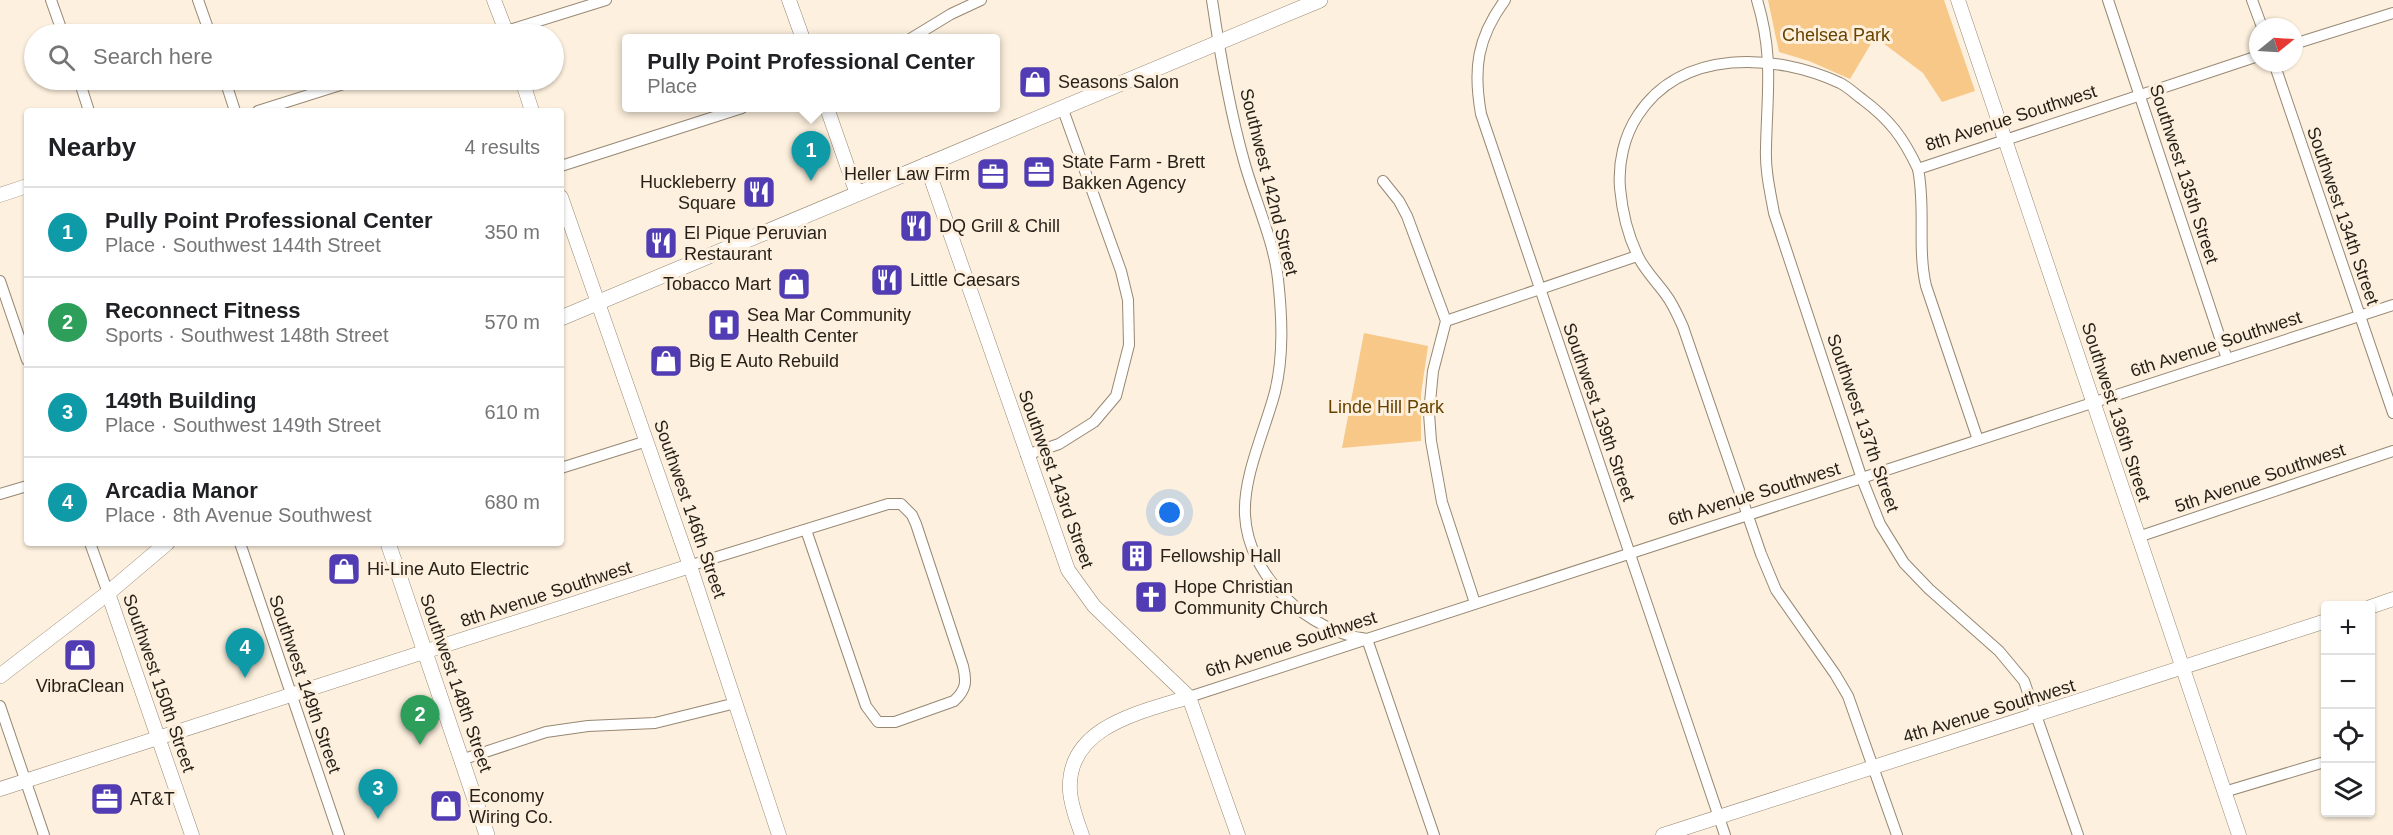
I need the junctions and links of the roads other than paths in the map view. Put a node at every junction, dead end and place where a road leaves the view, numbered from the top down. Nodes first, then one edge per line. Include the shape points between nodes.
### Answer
1 (51, 0) edge
2 (198, 0) edge
3 (494, 0) edge
4 (606, 0) edge
5 (789, 0) edge
6 (981, 0) edge
7 (1212, 0) edge
8 (1320, 0) edge
9 (1505, 0) edge
10 (1757, 0) edge
11 (1958, 0) edge
12 (2108, 0) edge
13 (2252, 0) edge
14 (2393, 13) edge
15 (2259, 18) edge
16 (59, 24) edge
17 (206, 24) edge
18 (500, 24) edge
19 (533, 24) edge
20 (800, 34) edge
21 (918, 34) edge
22 (2303, 41) edge
23 (1219, 42) junction
24 (2249, 59) edge
25 (1769, 63) junction
26 (2277, 72) edge
27 (82, 90) edge
28 (228, 90) edge
29 (324, 90) edge
30 (525, 90) edge
31 (2141, 94) junction
32 (1062, 107) junction
33 (88, 108) edge
34 (234, 108) edge
35 (267, 108) edge
36 (531, 108) edge
37 (730, 112) edge
38 (828, 112) edge
39 (2005, 139) junction
40 (926, 164) junction
41 (564, 165) edge
42 (1918, 168) junction
43 (1383, 181) dead end
44 (24, 187) edge
45 (856, 194) junction
46 (0, 195) edge
47 (564, 206) edge
48 (1637, 256) junction
49 (0, 281) edge
50 (1539, 290) junction
51 (597, 302) junction
52 (2393, 306) edge
53 (2360, 316) junction
54 (564, 317) edge
55 (1446, 321) junction
56 (24, 351) edge
57 (2227, 359) junction
58 (2094, 401) junction
59 (2393, 413) edge
60 (1978, 440) junction
61 (647, 441) junction
62 (2393, 451) edge
63 (1026, 454) junction
64 (564, 467) edge
65 (1862, 479) junction
66 (24, 487) edge
67 (0, 495) edge
68 (1746, 515) junction
69 (806, 530) junction
70 (2138, 537) junction
71 (91, 546) edge
72 (163, 546) edge
73 (241, 546) edge
74 (389, 546) edge
75 (1630, 552) junction
76 (690, 566) junction
77 (108, 593) junction
78 (2393, 599) edge
79 (1475, 603) junction
80 (2375, 605) edge
81 (2321, 622) edge
82 (1367, 639) junction
83 (425, 652) junction
84 (2182, 668) junction
85 (0, 676) edge
86 (291, 695) junction
87 (1189, 697) junction
88 (736, 703) junction
89 (0, 706) edge
90 (2037, 716) junction
91 (159, 738) junction
92 (461, 760) junction
93 (2321, 763) dead end
94 (1874, 766) junction
95 (25, 781) junction
96 (0, 789) edge
97 (2224, 792) junction
98 (1719, 817) junction
99 (774, 834) edge
100 (44, 835) edge
101 (192, 835) edge
102 (339, 835) edge
103 (487, 835) edge
104 (1082, 835) edge
105 (1238, 835) edge
106 (1434, 835) edge
107 (1663, 835) edge
108 (1725, 835) edge
109 (1898, 835) edge
110 (2078, 835) edge
111 (2239, 835) edge

1 - 16 street
2 - 17 street
3 - 18 street
4 - 19 street
5 - 20 street
6 - 21 street
7 - 23 street, Southwest 142nd Street
8 - 23 main road
9 - 50 street, Southwest 139th Street via 1487,27 1480,47 1477,90 1480,114
10 - 25 street, Southwest 137th Street
11 - 39 street, Southwest 136th Street
12 - 31 street, Southwest 135th Street
13 - 15 street
14 - 22 street
23 - 32 main road
23 - 82 street, Southwest 142nd Street via 1244,160 1277,271 1281,304 1278,373 1248,486 1248,531 1259,564 1280,593 1328,627
24 - 31 street, 8th Avenue Southwest
25 - 42 street, 8th Avenue Southwest via 1808,71 1842,84 1894,126
25 - 48 street, 8th Avenue Southwest via 1734,62 1699,68 1665,86 1641,110 1630,127 1620,165 1624,210
25 - 65 street, Southwest 137th Street via 1766,149 1774,213
26 - 53 street, Southwest 134th Street
27 - 33 street
28 - 34 street
29 - 35 street
30 - 36 street
31 - 39 street, 8th Avenue Southwest
31 - 57 street, Southwest 135th Street
32 - 40 main road
32 - 63 street via 1121,271 1128,300 1129,345 1116,396 1094,422 1059,444
37 - 41 street
38 - 45 street
39 - 42 street, 8th Avenue Southwest
39 - 58 street, Southwest 136th Street
40 - 45 main road
40 - 63 street, Southwest 143rd Street
42 - 60 street via 1923,192 1923,275
43 - 55 street via 1407,216
44 - 46 street
45 - 51 main road
47 - 51 street, Southwest 146th Street
48 - 50 street
48 - 68 street via 1668,298 1683,327
49 - 56 street
50 - 55 street
50 - 75 street, Southwest 139th Street
51 - 54 main road
51 - 61 street, Southwest 146th Street
52 - 53 street, 6th Avenue Southwest
53 - 57 street, 6th Avenue Southwest
53 - 59 street, Southwest 134th Street
55 - 79 street via 1433,371 1431,441 1442,502
57 - 58 street, 6th Avenue Southwest
58 - 60 street, 6th Avenue Southwest
58 - 70 street, Southwest 136th Street
60 - 65 street, 6th Avenue Southwest
61 - 64 street
61 - 76 street, Southwest 146th Street
62 - 70 street, 5th Avenue Southwest
63 - 87 street, Southwest 143rd Street via 1068,570 1080,589
65 - 68 street, 6th Avenue Southwest
65 - 90 street, Southwest 137th Street via 1880,524 1904,563 2017,670
66 - 67 street
68 - 75 street, 6th Avenue Southwest
68 - 94 street via 1776,590 1848,696
69 - 69 street, 8th Avenue Southwest via 866,706 878,722 896,722 954,701 965,688 966,678 916,524 907,509 898,503
69 - 76 street, 8th Avenue Southwest
70 - 84 street, Southwest 136th Street
71 - 77 street, Southwest 150th Street
72 - 77 main road
73 - 86 street, Southwest 149th Street
74 - 83 main road, Southwest 148th Street
75 - 79 street, 6th Avenue Southwest
75 - 98 street, Southwest 139th Street
76 - 83 street, 8th Avenue Southwest
76 - 88 street, Southwest 146th Street
77 - 85 main road
77 - 91 street, Southwest 150th Street
78 - 80 street
79 - 82 street, 6th Avenue Southwest
81 - 84 street, 4th Avenue Southwest
82 - 87 street, 6th Avenue Southwest
82 - 106 street
83 - 86 street, 8th Avenue Southwest
83 - 92 main road, Southwest 148th Street
84 - 90 street, 4th Avenue Southwest
84 - 97 street, Southwest 136th Street
86 - 91 street, 8th Avenue Southwest
86 - 102 street, Southwest 149th Street
87 - 104 street, 6th Avenue Southwest via 1125,717 1096,733 1082,749 1074,765 1070,793
87 - 105 street, Southwest 143rd Street
88 - 92 street via 664,722 546,732
88 - 99 street, Southwest 146th Street
89 - 95 street
90 - 94 street, 4th Avenue Southwest
90 - 110 street, Southwest 137th Street
91 - 95 street, 8th Avenue Southwest
91 - 101 street, Southwest 150th Street
92 - 103 main road, Southwest 148th Street
93 - 97 street
94 - 98 street, 4th Avenue Southwest
94 - 109 street
95 - 96 street, 8th Avenue Southwest
95 - 100 street
97 - 111 street, Southwest 136th Street
98 - 107 street, 4th Avenue Southwest
98 - 108 street, Southwest 139th Street

